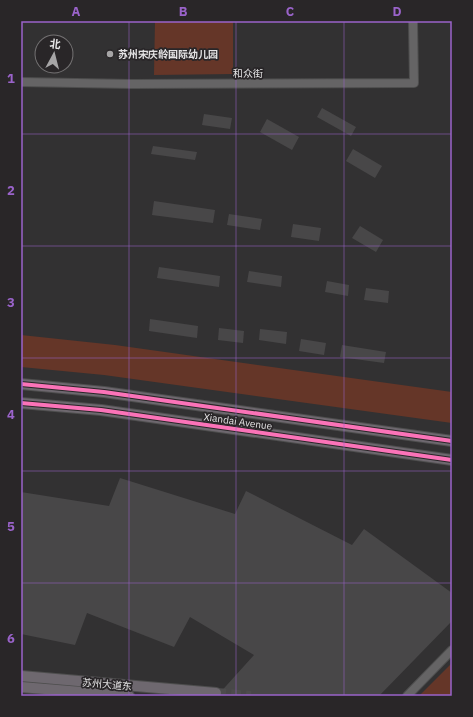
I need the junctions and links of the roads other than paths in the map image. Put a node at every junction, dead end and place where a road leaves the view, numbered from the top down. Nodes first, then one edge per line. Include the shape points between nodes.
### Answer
1 (413, 21) edge
2 (21, 82) edge
3 (21, 384) edge
4 (21, 403) edge
5 (452, 441) edge
6 (452, 460) edge
7 (452, 650) edge
8 (21, 676) edge
9 (21, 687) edge
10 (216, 693) dead end
11 (129, 696) edge
12 (407, 696) edge

1 - 2 street, 和众街 via 414,83
3 - 5 main road, Xiandai Avenue via 104,392
4 - 6 main road, Xiandai Avenue via 101,410
7 - 12 street
8 - 10 main road, 苏州大道东
9 - 11 main road, 苏州大道东

